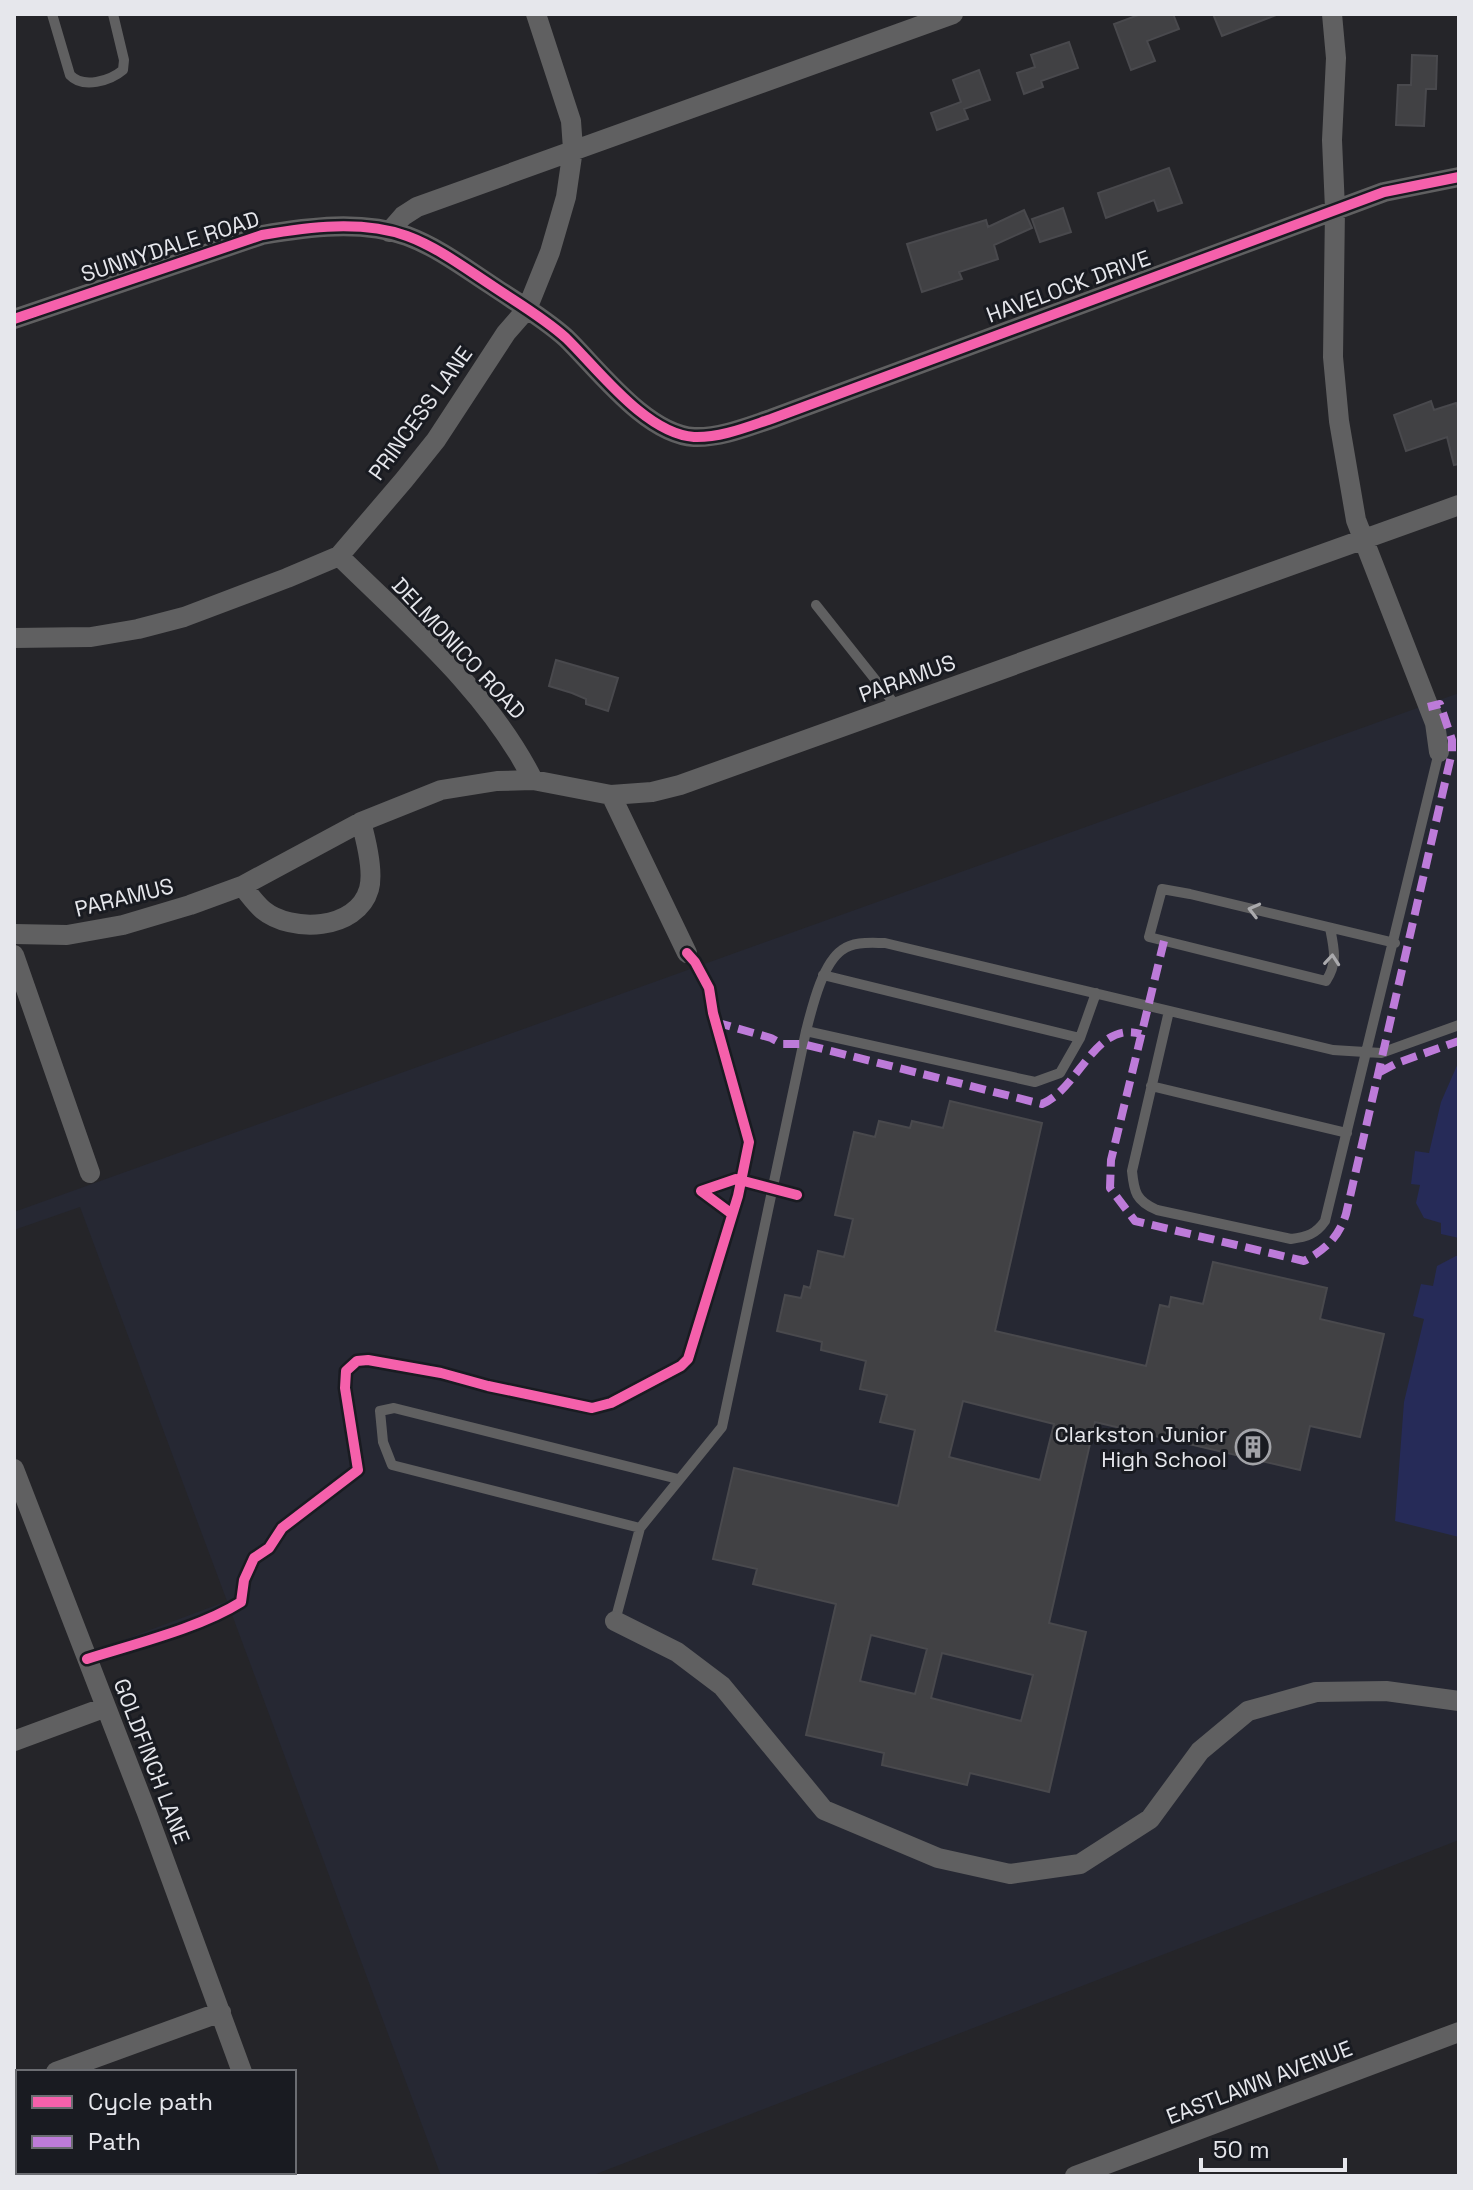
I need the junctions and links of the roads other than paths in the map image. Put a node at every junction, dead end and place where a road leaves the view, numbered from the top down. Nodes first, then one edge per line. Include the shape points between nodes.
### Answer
1 (52, 14) edge
2 (113, 14) edge
3 (536, 14) edge
4 (953, 14) edge
5 (1332, 14) edge
6 (573, 149) junction
7 (1459, 177) edge
8 (1335, 209) junction
9 (389, 232) junction
10 (527, 309) junction
11 (14, 319) edge
12 (693, 437) joint
13 (1459, 505) edge
14 (1363, 539) junction
15 (339, 556) junction
16 (816, 605) dead end
17 (14, 638) edge
18 (897, 707) junction
19 (1439, 752) joint
20 (533, 780) junction
21 (611, 795) junction
22 (361, 822) junction
23 (242, 886) junction
24 (1330, 928) junction
25 (14, 934) edge
26 (1395, 943) junction
27 (687, 953) dead end
28 (14, 955) edge
29 (823, 975) junction
30 (1096, 993) junction
31 (1169, 1011) junction
32 (1459, 1025) edge
33 (806, 1031) junction
34 (1080, 1038) junction
35 (1367, 1054) junction
36 (1151, 1086) junction
37 (1347, 1133) junction
38 (90, 1173) dead end
39 (14, 1469) edge
40 (678, 1479) junction
41 (640, 1528) junction
42 (615, 1621) joint
43 (1459, 1701) edge
44 (106, 1707) junction
45 (14, 1741) edge
46 (221, 2012) junction
47 (1459, 2032) edge
48 (62, 2070) edge
49 (241, 2070) edge
50 (1075, 2176) edge

1 - 2 lane via 70,75 84,83 123,70
3 - 6 street, PRINCESS LANE via 571,121
4 - 6 street
5 - 8 street
6 - 9 street via 417,207
6 - 10 street, PRINCESS LANE via 566,197
7 - 8 street, HAVELOCK DRIVE via 1384,192
8 - 12 street, HAVELOCK DRIVE via 771,419
8 - 14 street via 1334,370
9 - 10 street, SUNNYDALE ROAD via 450,258
9 - 11 street, SUNNYDALE ROAD via 304,228 262,235
10 - 12 street, SUNNYDALE ROAD via 649,418
10 - 15 street, PRINCESS LANE via 428,450
13 - 14 street, PARAMUS
14 - 18 street, PARAMUS
14 - 19 street via 1435,723
15 - 17 street, PRINCESS LANE via 229,601 138,629 91,637
15 - 20 street, DELMONICO ROAD via 448,665 512,742
16 - 18 lane
18 - 21 street, PARAMUS via 680,785
19 - 26 lane
20 - 21 street, PARAMUS
20 - 22 street, PARAMUS via 441,790
21 - 27 street
22 - 23 street, PARAMUS
22 - 23 street via 369,849 369,889 356,910 334,922 308,925 283,920 263,910
23 - 25 street, PARAMUS via 123,925 67,935
24 -> 24 lane via 1162,889 1149,937 1326,981 1335,957
24 - 26 lane
26 - 35 lane
28 - 38 street
29 - 30 lane via 841,950 885,943
29 - 33 lane
29 - 34 lane
30 - 31 lane
30 - 34 lane
31 - 35 lane
31 - 36 lane
32 - 35 lane
33 - 34 lane via 1035,1082 1060,1073
33 - 40 lane via 722,1427
35 - 37 lane
36 - 37 lane
36 - 37 lane via 1132,1171 1133,1189 1143,1204 1157,1210 1291,1239 1308,1237 1325,1221
39 - 44 street, GOLDFINCH LANE
40 - 41 lane
40 - 41 lane via 394,1408 380,1411 392,1465
41 - 42 lane
42 - 43 street via 677,1652 722,1686 824,1810 938,1858 1010,1874 1080,1864 1150,1819 1200,1751 1248,1711 1316,1692 1386,1691
44 - 45 street
44 - 46 street, GOLDFINCH LANE
46 - 48 street
46 - 49 street, GOLDFINCH LANE
47 - 50 street, EASTLAWN AVENUE

